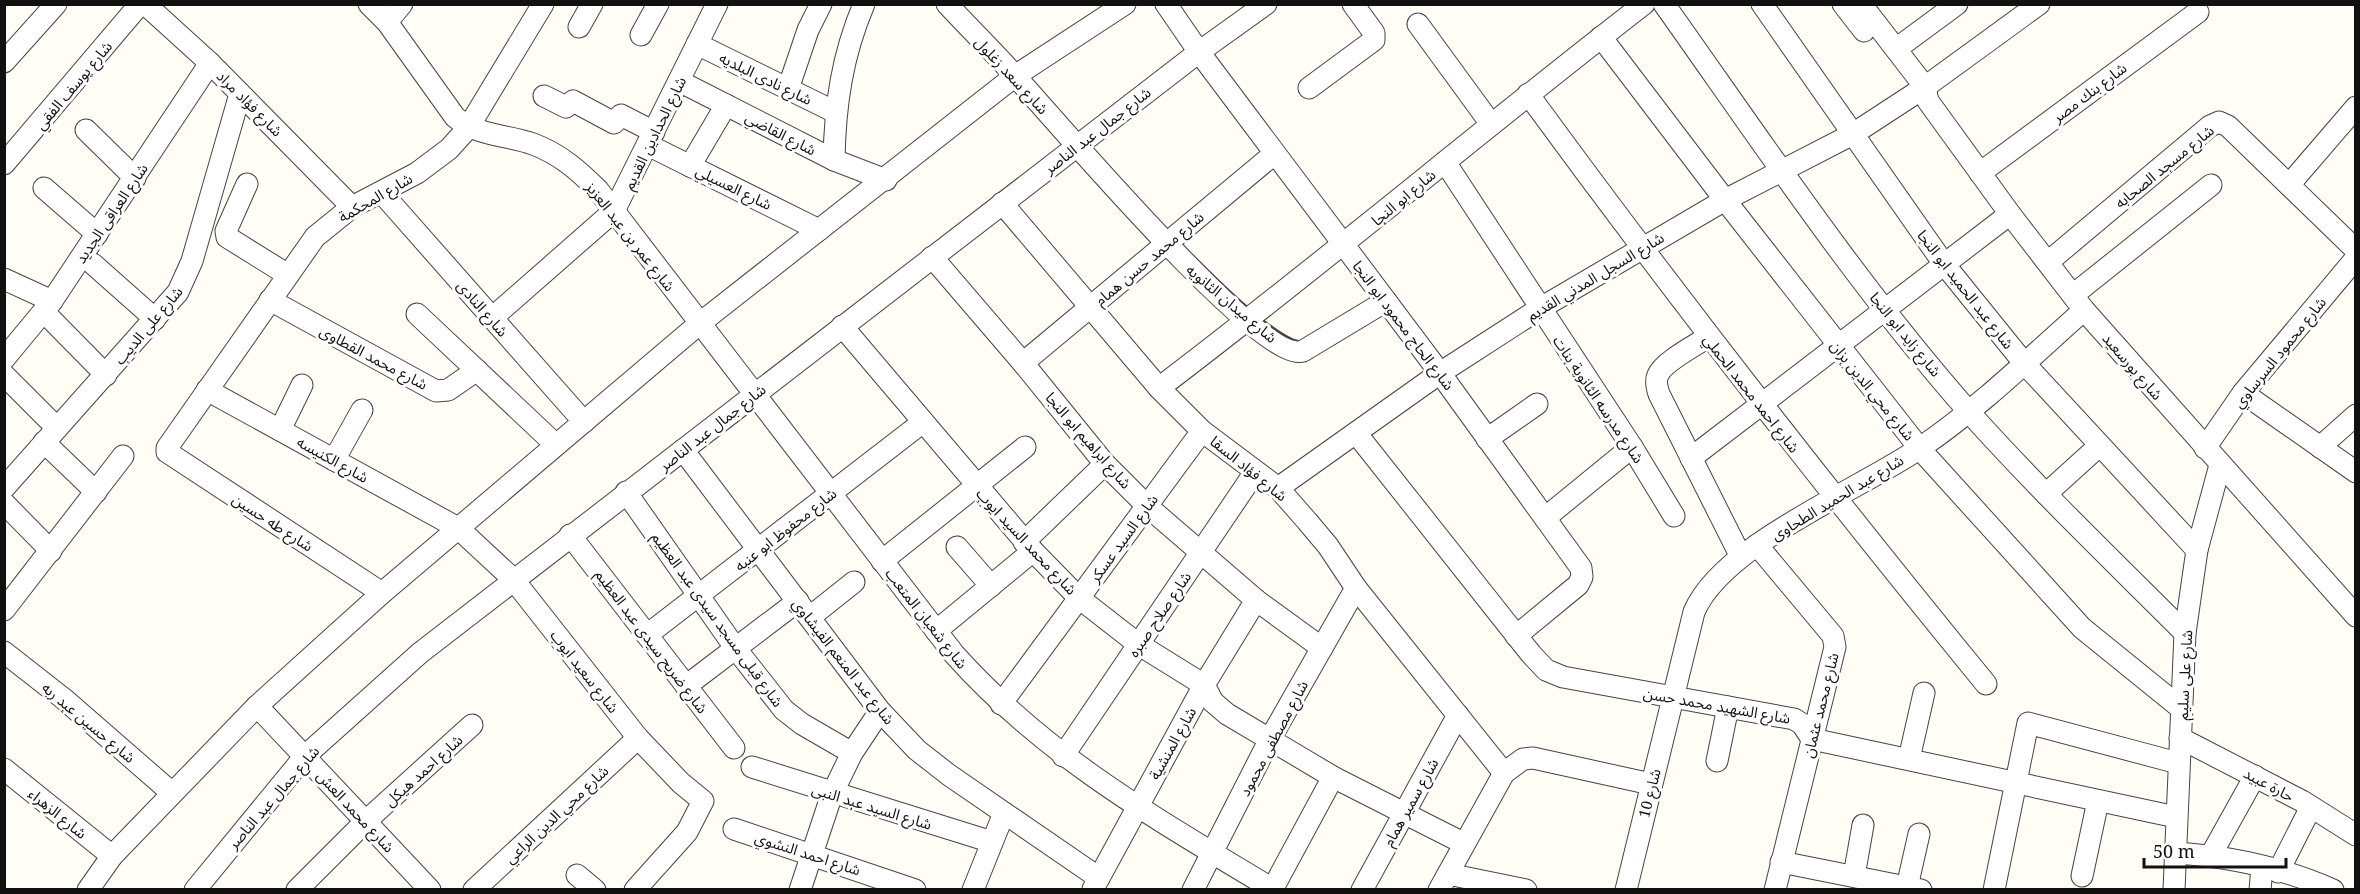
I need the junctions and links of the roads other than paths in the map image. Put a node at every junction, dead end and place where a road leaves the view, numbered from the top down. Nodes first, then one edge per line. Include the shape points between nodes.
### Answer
1 (56, 4) edge
2 (142, 4) edge
3 (369, 4) edge
4 (402, 4) edge
5 (543, 4) edge
6 (592, 4) edge
7 (658, 4) edge
8 (717, 4) edge
9 (820, 4) edge
10 (864, 4) edge
11 (1125, 4) edge
12 (1166, 4) edge
13 (1266, 4) edge
14 (1353, 4) edge
15 (1644, 4) edge
16 (1664, 4) edge
17 (1762, 4) edge
18 (1843, 4) edge
19 (1861, 4) edge
20 (1957, 4) edge
21 (2039, 4) edge
22 (949, 6) edge
23 (2198, 12) dead end
24 (387, 22) junction
25 (1418, 24) dead end
26 (579, 27) dead end
27 (640, 35) dead end
28 (1601, 38) junction
29 (697, 44) junction
30 (1896, 49) junction
31 (1198, 52) junction
32 (4, 62) edge
33 (210, 63) junction
34 (1015, 76) junction
35 (679, 81) junction
36 (1309, 88) dead end
37 (788, 89) junction
38 (240, 94) junction
39 (1528, 94) junction
40 (1923, 94) junction
41 (544, 96) dead end
42 (726, 105) junction
43 (2355, 107) edge
44 (835, 112) junction
45 (1491, 124) junction
46 (468, 128) junction
47 (86, 130) dead end
48 (1853, 134) junction
49 (651, 138) junction
50 (1077, 146) junction
51 (1274, 154) junction
52 (834, 160) junction
53 (1445, 162) junction
54 (4, 164) edge
55 (690, 166) junction
56 (1783, 171) junction
57 (1980, 173) junction
58 (135, 178) junction
59 (886, 180) junction
60 (247, 184) dead end
61 (2211, 185) dead end
62 (2289, 185) junction
63 (44, 188) dead end
64 (382, 193) junction
65 (1725, 200) junction
66 (1002, 203) junction
67 (352, 207) junction
68 (614, 211) junction
69 (2010, 214) junction
70 (819, 230) junction
71 (97, 234) junction
72 (1166, 244) junction
73 (1344, 245) junction
74 (1641, 248) junction
75 (2355, 250) edge
76 (932, 257) junction
77 (2355, 258) edge
78 (2048, 261) junction
79 (93, 264) dead end
80 (1944, 264) junction
81 (288, 275) junction
82 (4, 279) edge
83 (270, 300) junction
84 (1386, 301) junction
85 (2079, 303) junction
86 (48, 306) junction
87 (1091, 307) junction
88 (1539, 309) junction
89 (1885, 309) junction
90 (417, 314) dead end
91 (492, 318) junction
92 (155, 319) junction
93 (1248, 320) junction
94 (699, 324) junction
95 (843, 326) junction
96 (1708, 337) junction
97 (1837, 346) junction
98 (4, 358) edge
99 (1023, 363) junction
100 (2024, 363) junction
101 (477, 370) junction
102 (1440, 373) junction
103 (4, 375) edge
104 (106, 375) junction
105 (302, 385) dead end
106 (1159, 388) junction
107 (207, 390) junction
108 (2243, 393) junction
109 (753, 394) junction
110 (1762, 403) junction
111 (1537, 404) dead end
112 (362, 410) dead end
113 (1969, 411) junction
114 (2355, 415) edge
115 (584, 422) junction
116 (923, 422) junction
117 (280, 430) junction
118 (1202, 431) junction
119 (1356, 433) junction
120 (51, 435) junction
121 (1488, 439) junction
122 (556, 445) junction
123 (2099, 446) junction
124 (1025, 447) dead end
125 (1632, 447) junction
126 (2320, 447) junction
127 (2205, 448) junction
128 (1920, 449) junction
129 (166, 450) joint
130 (683, 450) junction
131 (123, 456) dead end
132 (1691, 458) junction
133 (334, 460) junction
134 (1105, 464) junction
135 (2220, 465) junction
136 (2355, 471) edge
137 (1255, 472) junction
138 (977, 487) junction
139 (4, 488) edge
140 (1278, 488) junction
141 (96, 492) junction
142 (626, 492) junction
143 (830, 494) junction
144 (2046, 494) junction
145 (1835, 499) junction
146 (4, 503) edge
147 (1147, 506) junction
148 (1674, 516) dead end
149 (1545, 519) junction
150 (458, 528) junction
151 (570, 535) junction
152 (957, 547) dead end
153 (1028, 547) junction
154 (759, 549) junction
155 (1749, 550) junction
156 (2197, 550) junction
157 (51, 551) junction
158 (1201, 552) junction
159 (882, 561) junction
160 (513, 579) junction
161 (854, 582) dead end
162 (991, 586) junction
163 (1356, 588) junction
164 (382, 593) junction
165 (698, 595) junction
166 (1079, 598) junction
167 (1256, 600) junction
168 (804, 609) junction
169 (4, 610) edge
170 (2355, 616) edge
171 (936, 631) junction
172 (2185, 633) junction
173 (647, 635) junction
174 (1516, 636) junction
175 (1138, 644) junction
176 (1322, 648) junction
177 (736, 649) junction
178 (4, 652) edge
179 (1986, 684) dead end
180 (686, 686) junction
181 (1204, 686) junction
182 (1924, 693) dead end
183 (1672, 697) junction
184 (1001, 704) junction
185 (257, 706) junction
186 (1728, 707) junction
187 (2182, 709) junction
188 (880, 711) junction
189 (1458, 715) junction
190 (472, 725) dead end
191 (638, 738) junction
192 (2180, 738) junction
193 (1812, 739) junction
194 (1270, 740) junction
195 (734, 748) dead end
196 (852, 753) junction
197 (305, 756) junction
198 (1063, 756) junction
199 (1909, 759) junction
200 (1717, 761) dead end
201 (2178, 763) junction
202 (752, 767) dead end
203 (4, 769) edge
204 (1504, 773) junction
205 (2256, 776) junction
206 (1333, 777) junction
207 (2016, 783) junction
208 (1651, 784) junction
209 (172, 793) junction
210 (832, 794) junction
211 (2098, 801) junction
212 (1137, 807) junction
213 (2311, 807) junction
214 (1004, 813) junction
215 (1404, 814) junction
216 (2176, 817) junction
217 (366, 822) junction
218 (1863, 825) dead end
219 (734, 829) dead end
220 (1919, 834) dead end
221 (2355, 835) edge
222 (992, 842) junction
223 (1463, 843) junction
224 (1213, 851) junction
225 (812, 853) junction
226 (2174, 853) junction
227 (2211, 855) junction
228 (112, 856) junction
229 (1781, 862) junction
230 (2270, 869) junction
231 (577, 875) dead end
232 (1854, 876) junction
233 (2082, 876) dead end
234 (1443, 882) edge
235 (1096, 884) edge
236 (1914, 888) edge
237 (1273, 889) edge
238 (88, 890) edge
239 (195, 890) edge
240 (297, 890) edge
241 (430, 890) edge
242 (474, 890) edge
243 (595, 890) edge
244 (635, 890) edge
245 (800, 890) edge
246 (915, 890) edge
247 (973, 890) edge
248 (1193, 890) edge
249 (1362, 890) edge
250 (1526, 890) edge
251 (1626, 890) edge
252 (1775, 890) edge
253 (1994, 890) edge
254 (2174, 890) edge
255 (2260, 890) edge
256 (2333, 890) edge

1 - 32 street
2 - 33 street, شارع فؤاد مراد
2 - 54 street, شارع يوسف الفقي
3 - 24 street, شارع عمر بن عبد العزيز
4 - 24 street
5 - 46 street, شارع المحكمة
6 - 26 street
7 - 27 street
8 - 29 street, شارع الحدادين القديم
9 - 37 street
10 - 44 street via 846,54
11 - 34 street
12 - 31 street, شارع الحاج محمود ابو النجا
13 - 31 street, شارع جمال عبد الناصر
14 - 36 street via 1375,34 1374,40
15 - 28 street, شارع ابو النجا
16 - 56 street, شارع زايد ابو النجا
17 - 48 street, شارع عبد الحميد ابو النجا
18 - 40 street, شارع بورسعيد
19 - 30 street, شارع بورسعيد
20 - 30 street
21 - 40 street, شارع السجل المدني القديم
22 - 34 street, شارع سعد زغلول
23 - 57 street, شارع بنك مصر
24 - 46 street, شارع عمر بن عبد العزيز via 441,100
25 - 45 street
28 - 39 street, شارع ابو النجا
28 - 65 street, شارع محي الدين بزان
29 - 35 street, شارع الحدادين القديم
29 - 37 street, شارع نادى البلديه
30 - 40 street, شارع بورسعيد
31 - 50 street, شارع جمال عبد الناصر
31 - 51 street, شارع الحاج محمود ابو النجا
33 - 38 street, شارع فؤاد مراد
33 - 58 street, شارع العراقى الجديد
34 - 50 street, شارع سعد زغلول
34 - 59 street
35 - 42 street, شارع القاضي
35 - 49 street, شارع الحدادين القديم
37 - 44 street, شارع نادى البلديه
38 - 67 street, شارع فؤاد مراد
38 - 92 street, شارع على الديب via 192,261 178,292
39 - 45 street, شارع ابو النجا
39 - 74 street, شارع احمد محمد الحملي
40 - 48 street, شارع السجل المدني القديم
40 - 57 street, شارع بورسعيد
41 - 49 street, شارع العسيلي via 565,106 573,101 614,123 621,115
42 - 52 street, شارع القاضي
42 - 55 street
43 - 62 street
44 - 52 street
45 - 53 street, شارع ابو النجا
46 - 64 street, شارع المحكمة via 449,149
46 - 68 street, شارع عمر بن عبد العزيز via 556,154 592,184
47 - 58 street
48 - 56 street, شارع السجل المدني القديم
48 - 80 street, شارع عبد الحميد ابو النجا
49 - 55 street, شارع العسيلي
49 - 68 street, شارع الحدادين القديم
50 - 66 street, شارع جمال عبد الناصر
50 - 72 street, شارع ميدان الثانويه
51 - 72 street, شارع محمد حسن همام
51 - 73 street, شارع الحاج محمود ابو النجا
52 - 59 street, شارع القاضي
53 - 73 street, شارع ابو النجا
53 - 88 street, شارع مدرسه الثانوية بنات
55 - 70 street, شارع العسيلي
56 - 65 street, شارع السجل المدني القديم
56 - 89 street, شارع زايد ابو النجا
57 - 69 street, شارع بورسعيد
58 - 71 street, شارع العراقى الجديد
59 - 70 street
60 - 81 street via 226,231 227,237
61 - 85 street, شارع عبد الحميد الطحاوى
62 - 75 street, شارع مسجد الصحابه
62 - 78 street, شارع مسجد الصحابه via 2228,126 2214,124
63 - 71 street
64 - 67 street, شارع المحكمة
64 - 91 street, شارع النادى
65 - 74 street, شارع السجل المدني القديم
65 - 97 street, شارع محي الدين بزان
66 - 76 street, شارع جمال عبد الناصر
66 - 87 street, شارع فؤاد السقا
67 - 81 street, شارع المحكمة via 315,237
68 - 91 street, شارع الحدادين القديم
68 - 94 street, شارع عمر بن عبد العزيز
69 - 78 street, شارع بورسعيد
69 - 80 street
70 - 94 street
71 - 86 street, شارع العراقى الجديد
72 - 87 street, شارع محمد حسن همام
72 - 93 street, شارع ميدان الثانويه
73 - 84 street, شارع الحاج محمود ابو النجا
73 - 93 street, شارع ابو النجا
74 - 88 street, شارع السجل المدني القديم
74 - 96 street, شارع احمد محمد الحملي
76 - 95 street, شارع جمال عبد الناصر
76 - 99 street, شارع ابراهيم ابو النجا
77 - 108 street, شارع محمود السرساوي
78 - 85 street, شارع بورسعيد
79 - 92 street
80 - 89 street
80 - 100 street, شارع عبد الحميد ابو النجا
81 - 83 street, شارع المحكمة
82 - 86 street
83 - 101 street, شارع محمد القطاوى via 436,391 448,390
83 - 107 street, شارع المحكمة
84 - 93 street, شارع ميدان الثانويه via 1303,351 1292,351
84 - 102 street, شارع الحاج محمود ابو النجا
85 - 100 street, شارع عبد الحميد الطحاوى
85 - 127 street, شارع بورسعيد
86 - 98 street, شارع العراقى الجديد
86 - 104 street
87 - 99 street, شارع محمد حسن همام
87 - 106 street, شارع فؤاد السقا
88 - 102 street, شارع السجل المدني القديم
88 - 125 street, شارع مدرسه الثانوية بنات
89 - 97 street
89 - 113 street, شارع زايد ابو النجا
90 - 101 street
91 - 115 street, شارع النادى
92 - 104 street, شارع على الديب
93 - 106 street, شارع ابو النجا
94 - 109 street, شارع شعبان المتعب
94 - 115 street
95 - 109 street, شارع جمال عبد الناصر
95 - 116 street, شارع محمد السيد ايوب
96 - 110 street, شارع احمد محمد الحملي
96 - 132 street via 1658,374 1659,394
97 - 110 street
97 - 128 street, شارع محي الدين بزان
99 - 134 street, شارع ابراهيم ابو النجا
100 - 113 street, شارع عبد الحميد الطحاوى
100 - 123 street, شارع عبد الحميد ابو النجا
101 - 122 street
102 - 119 street, شارع السجل المدني القديم
102 - 121 street, شارع الحاج محمود ابو النجا
103 - 120 street
104 - 120 street, شارع على الديب
105 - 117 street
106 - 118 street, شارع فؤاد السقا
107 - 117 street, شارع الكنيسه
107 - 129 street, شارع المحكمة
108 - 126 street
108 - 127 street, شارع محمود السرساوي
109 - 130 street, شارع جمال عبد الناصر
109 - 143 street, شارع شعبان المتعب
110 - 132 street
110 - 145 street, شارع احمد محمد الحملي
111 - 121 street
112 - 133 street
113 - 128 street, شارع عبد الحميد الطحاوى
113 - 144 street, شارع زايد ابو النجا
114 - 126 street
115 - 122 street
116 - 138 street, شارع محمد السيد ايوب
116 - 143 street, شارع محفوظ ابو عنبه
117 - 133 street, شارع الكنيسه
118 - 137 street, شارع فؤاد السقا
118 - 147 street, شارع السيد عسكر
119 - 140 street, شارع السجل المدني القديم
119 - 174 street, شارع الشهيد محمد حسن
120 - 139 street, شارع على الديب
120 - 141 street
121 - 149 street, شارع الحاج محمود ابو النجا
122 - 150 street
123 - 144 street
123 - 156 street, شارع عبد الحميد ابو النجا
124 - 138 street
125 - 148 street, شارع مدرسه الثانوية بنات
125 - 149 street
126 - 136 street
127 - 135 street, شارع بورسعيد
128 - 145 street, شارع عبد الحميد الطحاوى
128 - 187 street, شارع محي الدين بزان via 2082,627
129 - 164 street, شارع طه حسين
130 - 142 street, شارع جمال عبد الناصر
130 - 154 street, شارع عبد المنعم الفيشاوي
131 - 141 street
132 - 155 street
133 - 150 street, شارع الكنيسه
134 - 147 street, شارع ابراهيم ابو النجا
134 - 153 street
135 - 156 street, شارع على سليم
135 - 170 street, شارع بورسعيد
137 - 140 street, شارع فؤاد السقا
137 - 158 street, شارع صلاح صبره
138 - 153 street, شارع محمد السيد ايوب
138 - 159 street
140 - 163 street, شارع فؤاد السقا via 1328,546
141 - 157 street
142 - 151 street, شارع جمال عبد الناصر
142 - 165 street, شارع قبلى مسجد سيدى عبد العظيم
143 - 154 street, شارع محفوظ ابو عنبه
143 - 159 street, شارع شعبان المتعب
144 - 172 street, شارع زايد ابو النجا
145 - 155 street, شارع عبد الحميد الطحاوى
145 - 179 street, شارع احمد محمد الحملي
146 - 157 street
147 - 158 street, شارع ابراهيم ابو النجا
147 - 166 street, شارع السيد عسكر
149 - 174 street, شارع الحاج محمود ابو النجا via 1581,568 1582,577 1578,585
150 - 160 street, شارع سعيد ايوب
150 - 164 street
151 - 160 street, شارع جمال عبد الناصر
151 - 173 street, شارع ضريح سيدى عبد العظيم
152 - 162 street
153 - 162 street
153 - 166 street, شارع محمد السيد ايوب
154 - 165 street, شارع محفوظ ابو عنبه
154 - 168 street, شارع عبد المنعم الفيشاوي
155 - 183 street, شارع عبد الحميد الطحاوى via 1698,601
155 - 193 street, شارع محمد عثمان via 1835,641
156 - 172 street, شارع على سليم
157 - 169 street
158 - 167 street, شارع ابراهيم ابو النجا
158 - 175 street, شارع صلاح صبره
159 - 171 street, شارع شعبان المتعب
160 - 191 street, شارع سعيد ايوب
160 - 197 street, شارع جمال عبد الناصر via 420,653
161 - 168 street
162 - 171 street
163 - 176 street, شارع مصطفى محمود
163 - 189 street, شارع فؤاد السقا
164 - 185 street
165 - 173 street, شارع محفوظ ابو عنبه
165 - 177 street, شارع قبلى مسجد سيدى عبد العظيم
166 - 175 street, شارع محمد السيد ايوب
166 - 184 street, شارع السيد عسكر
167 - 176 street, شارع ابراهيم ابو النجا
167 - 181 street, شارع المنشية
168 - 177 street
168 - 188 street, شارع عبد المنعم الفيشاوي
171 - 184 street, شارع شعبان المتعب
172 - 187 street, شارع على سليم
173 - 180 street, شارع ضريح سيدى عبد العظيم
174 - 183 street, شارع الشهيد محمد حسن via 1546,670 1563,677
175 - 181 street, شارع محمد السيد ايوب
175 - 198 street, شارع صلاح صبره
176 - 194 street, شارع مصطفى محمود
177 - 180 street
177 - 196 street, شارع قبلى مسجد سيدى عبد العظيم via 784,710
178 - 209 street, شارع حسين عبد ربه
180 - 195 street, شارع ضريح سيدى عبد العظيم
181 - 194 street, شارع محمد السيد ايوب via 1220,709
181 - 212 street, شارع المنشية
182 - 199 street
183 - 186 street, شارع الشهيد محمد حسن
183 - 208 street, شارع 10
184 - 198 street, شارع شعبان المتعب
185 - 197 street, شارع محمد العش
185 - 209 street
186 - 193 street, شارع الشهيد محمد حسن via 1794,719
186 - 200 street
187 - 192 street, شارع على سليم
188 - 196 street
188 - 214 street, شارع عبد المنعم الفيشاوي via 917,750
189 - 204 street, شارع فؤاد السقا
189 - 215 street, شارع سمير همام
190 - 217 street, شارع احمد هيكل
191 - 242 street, شارع محي الدين الراعي
191 - 244 street, شارع سعيد ايوب via 704,801 665,859
192 - 201 street, شارع على سليم
192 - 205 street, حارة عبيد
193 - 199 street
193 - 229 street, شارع محمد عثمان
194 - 206 street, شارع محمد السيد ايوب
194 - 224 street, شارع مصطفى محمود
196 - 210 street
197 - 217 street, شارع محمد العش
197 - 239 street, شارع جمال عبد الناصر
198 - 212 street, شارع شعبان المتعب
199 - 207 street
201 - 207 street via 2028,723
201 - 216 street, شارع على سليم
202 - 210 street, شارع السيد عبد النبى
203 - 228 street, شارع الزهراء
204 - 208 street via 1522,759 1533,758
204 - 223 street
205 - 213 street, حارة عبيد
205 - 227 street
206 - 215 street, شارع محمد السيد ايوب
206 - 237 street
207 - 211 street
207 - 253 street
208 - 251 street, شارع 10
209 - 228 street
210 - 222 street, شارع السيد عبد النبى
210 - 225 street
211 - 216 street
211 - 233 street
212 - 224 street, شارع شعبان المتعب
212 - 235 street, شارع المنشية
213 - 221 street, حارة عبيد
213 - 230 street
214 - 222 street
214 - 235 street, شارع عبد المنعم الفيشاوي
215 - 223 street, شارع محمد السيد ايوب
215 - 249 street, شارع سمير همام
216 - 226 street, شارع على سليم
217 - 240 street, شارع احمد هيكل
217 - 241 street, شارع محمد العش
218 - 232 street
219 - 225 street, شارع احمد النشوي
220 - 236 street
222 - 247 street
223 - 234 street
224 - 237 street, شارع شعبان المتعب
224 - 248 street, شارع مصطفى محمود
225 - 245 street
225 - 246 street, شارع احمد النشوي
226 - 227 street
226 - 254 street, شارع على سليم
227 - 230 street
228 - 238 street
229 - 232 street
229 - 252 street, شارع محمد عثمان
230 - 255 street
230 - 256 street
231 - 243 street
232 - 236 street
234 - 250 street

